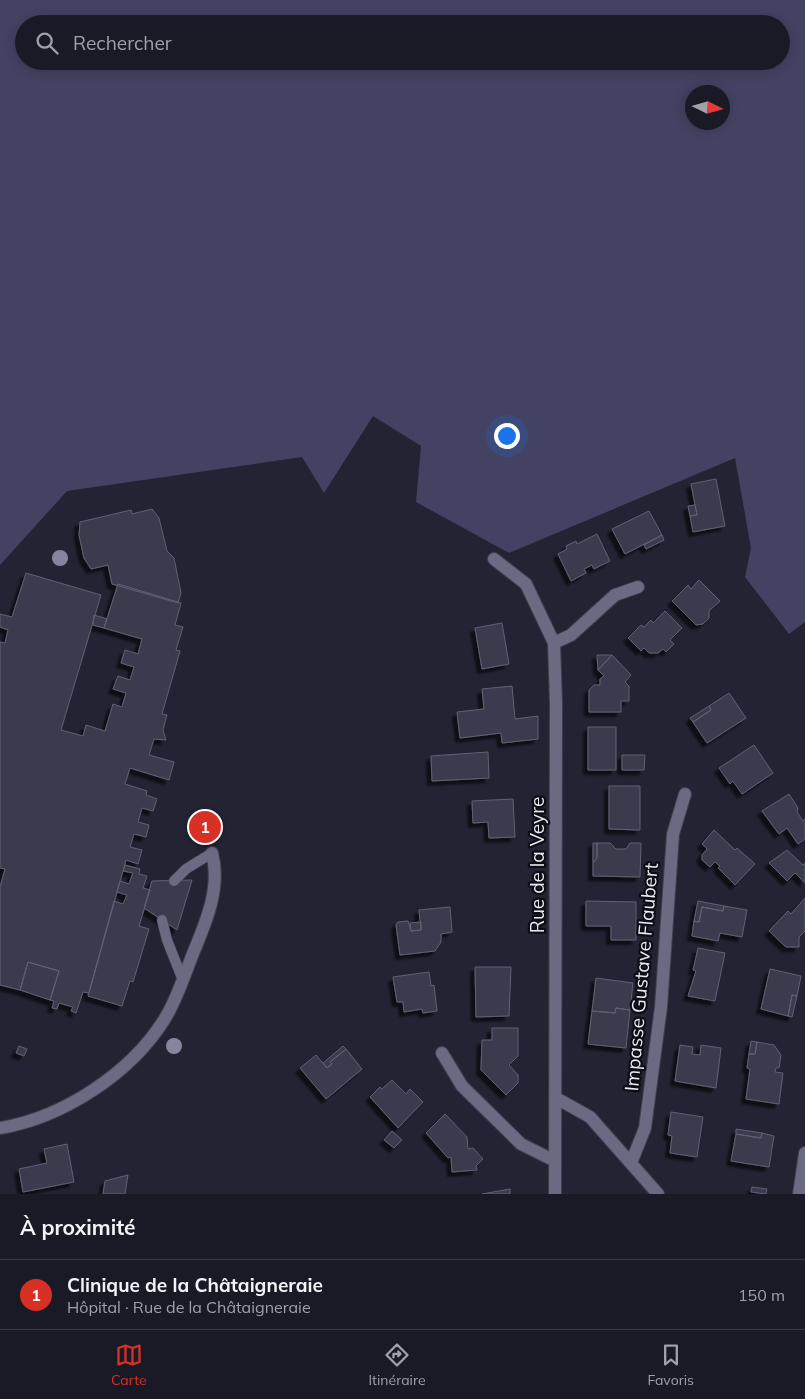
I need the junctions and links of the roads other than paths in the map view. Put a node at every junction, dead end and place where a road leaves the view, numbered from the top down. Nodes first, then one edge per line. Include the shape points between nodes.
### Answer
1 (494, 559) dead end
2 (638, 587) dead end
3 (554, 643) junction
4 (685, 794) dead end
5 (212, 853) joint
6 (174, 880) dead end
7 (162, 920) dead end
8 (182, 978) junction
9 (442, 1053) dead end
10 (556, 1098) junction
11 (0, 1128) edge
12 (805, 1152) edge
13 (554, 1161) junction
14 (631, 1163) junction
15 (555, 1194) edge
16 (658, 1194) edge
17 (799, 1194) edge

1 - 3 street, Rue de la Veyre via 526,584
2 - 3 street via 615,595 571,635
3 - 10 street, Rue de la Veyre
4 - 14 street, Impasse Gustave Flaubert via 673,834 661,1007 645,1128
5 - 6 lane
5 - 8 street via 216,867 210,915
7 - 8 lane via 166,940
8 - 11 street via 164,1020 117,1073 54,1111
9 - 13 street via 462,1086 521,1144
10 - 13 street, Rue de la Veyre
10 - 14 street via 590,1116
12 - 17 street
13 - 15 street, Rue de la Veyre
14 - 16 street

